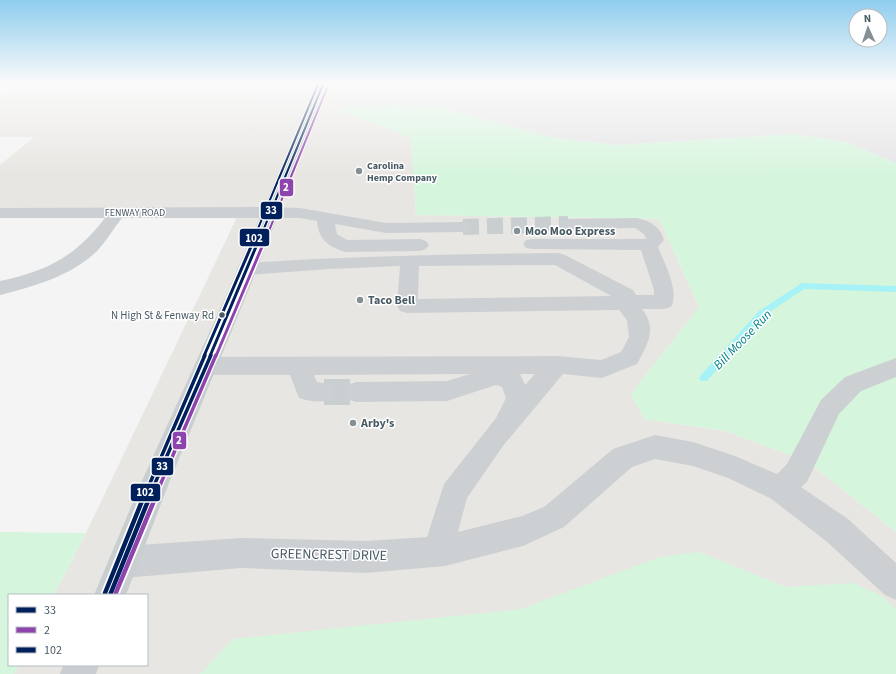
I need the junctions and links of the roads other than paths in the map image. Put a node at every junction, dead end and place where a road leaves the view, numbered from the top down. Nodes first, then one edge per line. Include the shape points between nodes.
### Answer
1 (311, 113) edge
2 (118, 212) junction
3 (270, 212) junction
4 (0, 213) edge
5 (326, 218) junction
6 (453, 232) junction
7 (648, 244) junction
8 (594, 245) junction
9 (410, 260) junction
10 (247, 269) junction
11 (0, 288) edge
12 (625, 303) junction
13 (557, 365) junction
14 (206, 366) junction
15 (299, 366) junction
16 (896, 367) edge
17 (324, 392) tunnel mouth
18 (356, 392) tunnel mouth
19 (500, 432) junction
20 (780, 489) junction
21 (438, 552) junction
22 (124, 562) junction
23 (896, 584) edge
24 (110, 594) edge

1 - 3 main road
2 - 3 street, FENWAY ROAD
2 - 4 street, FENWAY ROAD
2 - 11 street via 90,246 69,263 39,277
3 - 5 street, FENWAY ROAD
3 - 10 main road
5 - 6 street, FENWAY ROAD via 386,228
5 - 6 street via 326,230 330,237 345,246
6 - 8 street
7 - 8 street
7 - 8 street via 655,240 651,230 637,223 577,224
7 - 12 street via 664,290 664,302
9 - 10 street
9 - 12 street via 558,259 626,295
9 - 12 street via 407,306
10 - 14 main road
12 - 13 street via 636,318 640,337 629,358 602,369
13 - 15 street
13 - 19 street
14 - 15 street
14 - 22 main road
15 - 17 street via 308,391
16 - 20 street via 853,384 830,407 797,473
18 - 19 street via 447,391 497,375 512,381 518,398
19 - 21 street via 454,493
20 - 21 street, GREENCREST DRIVE via 735,468 693,454 655,447 623,458 554,517 523,531
20 - 23 street, GREENCREST DRIVE via 837,530
21 - 22 street, GREENCREST DRIVE via 366,557 241,553
22 - 24 main road

